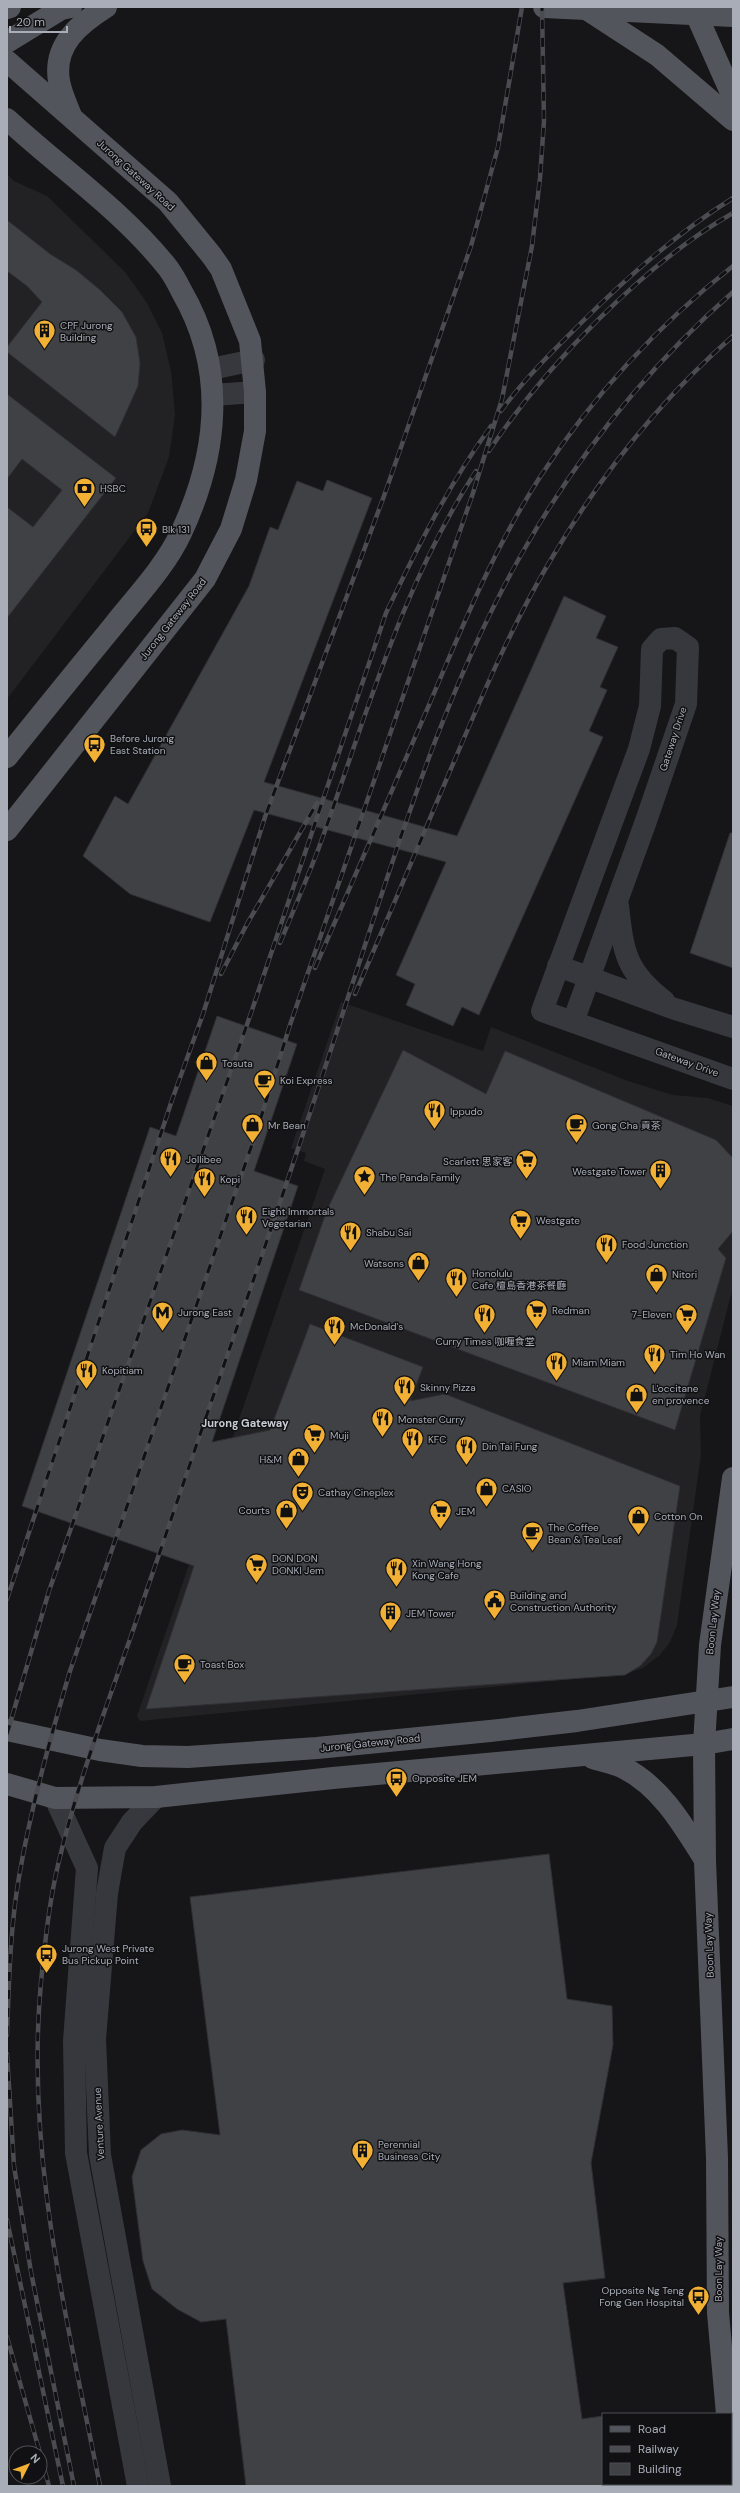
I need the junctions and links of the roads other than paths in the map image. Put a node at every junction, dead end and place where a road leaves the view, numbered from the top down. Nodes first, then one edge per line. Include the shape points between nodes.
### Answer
1 (71, 7) edge
2 (106, 7) edge
3 (544, 7) edge
4 (587, 9) junction
5 (695, 11) edge
6 (733, 16) edge
7 (7, 42) edge
8 (7, 61) edge
9 (733, 97) edge
10 (71, 116) junction
11 (7, 118) edge
12 (733, 120) edge
13 (15, 131) edge
14 (254, 360) junction
15 (211, 369) junction
16 (255, 392) junction
17 (213, 395) junction
18 (7, 757) edge
19 (7, 830) edge
20 (617, 902) junction
21 (558, 966) junction
22 (588, 979) junction
23 (675, 1009) junction
24 (573, 1022) junction
25 (733, 1027) edge
26 (733, 1079) edge
27 (733, 1478) edge
28 (731, 1509) edge
29 (733, 1697) edge
30 (706, 1702) junction
31 (7, 1730) edge
32 (733, 1739) edge
33 (704, 1744) junction
34 (582, 1755) junction
35 (7, 1784) edge
36 (156, 1797) junction
37 (55, 1798) junction
38 (706, 1860) junction
39 (733, 2141) edge
40 (717, 2158) junction
41 (727, 2413) edge
42 (138, 2486) edge
43 (160, 2486) edge

1 - 7 main road via 61,9
2 - 10 main road via 75,29 60,56 59,80
3 - 4 main road
4 - 5 main road
4 - 12 main road via 657,55
5 - 6 main road
5 - 9 main road
8 - 10 main road, Jurong Gateway Road
10 - 14 main road, Jurong Gateway Road via 168,202 212,256 221,269 250,341
11 - 13 main road
13 - 15 main road via 132,228 169,270 193,312
14 - 15 street
14 - 16 main road, Jurong Gateway Road
15 - 17 main road
16 - 17 street
16 - 19 main road, Jurong Gateway Road via 255,431 246,480 231,529 205,579
17 - 18 main road via 210,446 199,487 180,534 150,580
20 - 21 street, Gateway Drive via 686,704 688,647 675,638 661,639 652,649 650,706 639,749
20 - 22 street, Gateway Drive
20 - 23 street via 622,948 634,971 649,990
21 - 22 street
21 - 24 street, Gateway Drive via 542,1011
22 - 23 street
22 - 24 street, Gateway Drive
23 - 25 street
24 - 26 street, Gateway Drive
27 - 28 main road, Boon Lay Way
28 - 30 main road, Boon Lay Way via 710,1645
29 - 30 main road, Jurong Gateway Road
30 - 31 main road, Jurong Gateway Road via 576,1721 430,1737 317,1748 188,1756 142,1756 100,1750
30 - 33 main road, Boon Lay Way
32 - 33 main road
33 - 34 main road
33 - 38 main road, Boon Lay Way
34 - 36 main road
34 - 38 main road via 622,1767 646,1782 678,1816
35 - 37 main road
36 - 37 main road
36 - 43 street, Venture Avenue via 132,1822 115,1848 107,1893 95,2039 100,2155
37 - 42 street via 87,1868 74,2041 76,2153
38 - 40 main road, Boon Lay Way
39 - 40 main road
40 - 41 main road, Boon Lay Way via 718,2313

